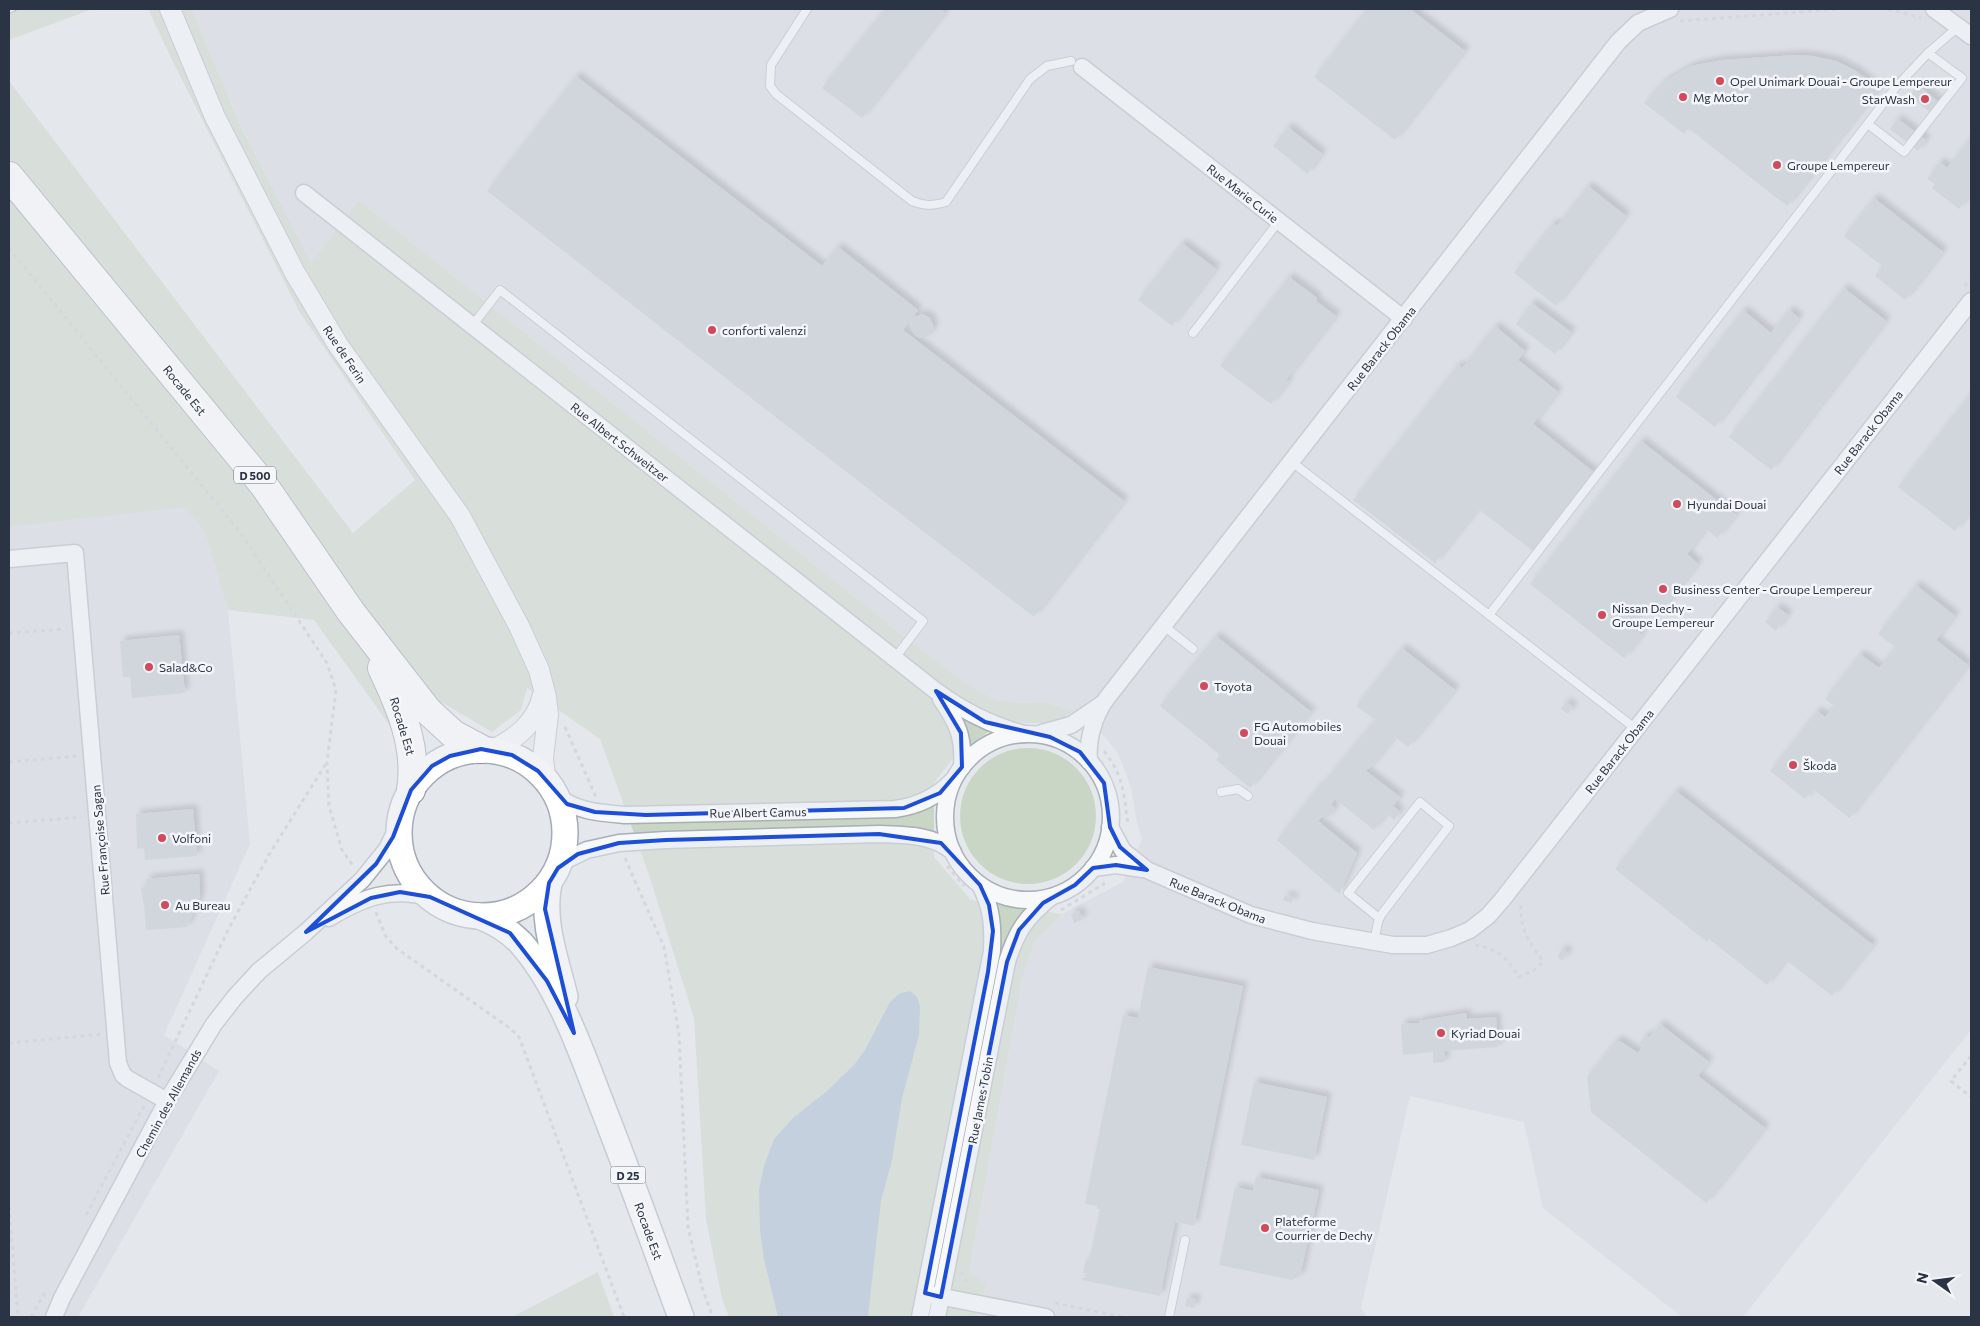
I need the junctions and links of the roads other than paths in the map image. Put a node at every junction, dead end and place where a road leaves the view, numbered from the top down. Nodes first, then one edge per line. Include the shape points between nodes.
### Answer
1 (170, 9) edge
2 (807, 9) edge
3 (1934, 9) edge
4 (1674, 15) edge
5 (1957, 24) edge
6 (1928, 53) junction
7 (1076, 64) joint
8 (1868, 124) junction
9 (9, 176) edge
10 (304, 193) dead end
11 (1279, 221) junction
12 (1971, 301) edge
13 (1404, 319) junction
14 (472, 326) junction
15 (1193, 333) dead end
16 (1292, 462) junction
17 (9, 559) edge
18 (351, 612) junction
19 (1489, 615) junction
20 (1164, 626) junction
21 (1193, 649) dead end
22 (895, 658) junction
23 (543, 685) junction
24 (936, 690) junction
25 (1104, 703) junction
26 (1636, 729) junction
27 (1031, 734) junction
28 (487, 750) junction
29 (1089, 761) junction
30 (958, 773) junction
31 (551, 787) junction
32 (411, 790) junction
33 (1221, 792) dead end
34 (1248, 796) dead end
35 (400, 822) junction
36 (1110, 827) junction
37 (948, 857) junction
38 (1093, 868) junction
39 (1147, 870) junction
40 (553, 875) junction
41 (974, 888) junction
42 (1052, 896) junction
43 (430, 897) junction
44 (479, 916) junction
45 (1379, 918) junction
46 (306, 932) junction
47 (1374, 942) junction
48 (574, 1033) junction
49 (167, 1101) junction
50 (1185, 1240) dead end
51 (925, 1293) junction
52 (941, 1296) junction
53 (62, 1298) junction
54 (49, 1317) edge
55 (54, 1317) edge
56 (681, 1317) edge
57 (920, 1317) edge
58 (937, 1317) edge
59 (1046, 1317) edge
60 (1170, 1317) edge

1 - 23 street, Rue de Ferin via 215,117 295,273 350,362 460,516 519,626
2 - 7 lane via 771,65 770,86 912,201 923,206 946,202 1030,80 1047,66
3 - 5 street
4 - 13 street, Rue Barack Obama via 1638,24 1618,42
5 - 6 lane
6 - 8 lane
6 - 8 lane via 1962,78 1904,152
7 - 11 street, Rue Marie Curie
8 - 19 lane
9 - 18 highway, Rocade Est / D 500 via 263,484
10 - 14 street, Rue Albert Schweitzer
11 - 13 street, Rue Marie Curie
11 - 15 lane
12 - 26 street, Rue Barack Obama
13 - 16 street, Rue Barack Obama
14 - 22 street, Rue Albert Schweitzer
14 - 22 lane via 500,290 923,621
16 - 19 lane
16 - 20 street, Rue Barack Obama
17 - 49 street, Rue Françoise Sagan via 74,553 118,1063 133,1083
18 - 28 highway, Rocade Est / D 500 via 434,718 453,734
18 - 32 highway, Rocade Est / D 500 via 387,679 408,734 414,762
19 - 26 lane
20 - 21 lane
20 - 25 street, Rue Barack Obama
22 - 24 street, Rue Albert Schweitzer
23 - 28 street, Rue de Ferin via 540,705 533,720 518,735
23 - 31 street, Rue de Ferin via 548,714 543,758
24 - 27 street, Rue Albert Schweitzer via 985,722
24 - 30 street, Rue Albert Schweitzer via 961,733 963,746
25 - 27 street, Rue Barack Obama via 1071,725
25 - 29 street, Rue Barack Obama via 1090,739
26 - 47 street, Rue Barack Obama via 1502,900 1479,923 1461,934 1427,945
27 - 29 street via 1063,741
27 - 30 street via 992,742 975,753
28 - 31 main road via 521,759
28 - 32 main road via 460,752 441,761
29 - 36 street via 1108,795
30 - 31 street, Rue Albert Camus via 940,793 912,806 895,809 646,815 607,813 574,807
30 - 37 street via 948,796 945,815
31 - 40 main road via 563,813 566,832 564,850
32 - 35 main road
33 - 34 lane via 1238,789
35 - 43 main road via 400,845 407,867
35 - 46 street, Chemin des Allemands via 387,849 362,880
36 - 38 street via 1106,846
36 - 39 street, Rue Barack Obama via 1123,851
37 - 40 street, Rue Albert Camus via 940,843 906,835 676,839 619,843 582,852 564,862
37 - 41 street via 966,873
38 - 39 street, Rue Barack Obama via 1116,865
38 - 42 street via 1075,885
39 - 47 street, Rue Barack Obama via 1262,919
40 - 44 main road via 537,896 522,906 506,913
40 - 48 main road, Rocade Est / D 25 via 545,909 546,924
41 - 42 street via 1012,898 1032,900
41 - 51 street, Rue James Tobin via 986,897 991,914 992,951
42 - 52 street, Rue James Tobin via 1032,913 1019,930 1007,962
43 - 44 main road via 453,911
43 - 46 street, Chemin des Allemands via 400,892 371,898 340,911
44 - 48 main road, Rocade Est / D 25 via 496,923 521,944 547,981
45 - 45 lane via 1449,826 1420,802 1348,893
45 - 47 lane
46 - 49 street, Chemin des Allemands via 259,971 235,997 201,1042
48 - 56 main road, Rocade Est / D 25
49 - 53 street, Chemin des Allemands
50 - 60 lane
51 - 52 street
51 - 57 street, Rue James Tobin
52 - 58 street, Rue James Tobin
52 - 59 street
53 - 54 street, Chemin des Allemands
53 - 55 street, Chemin des Allemands

